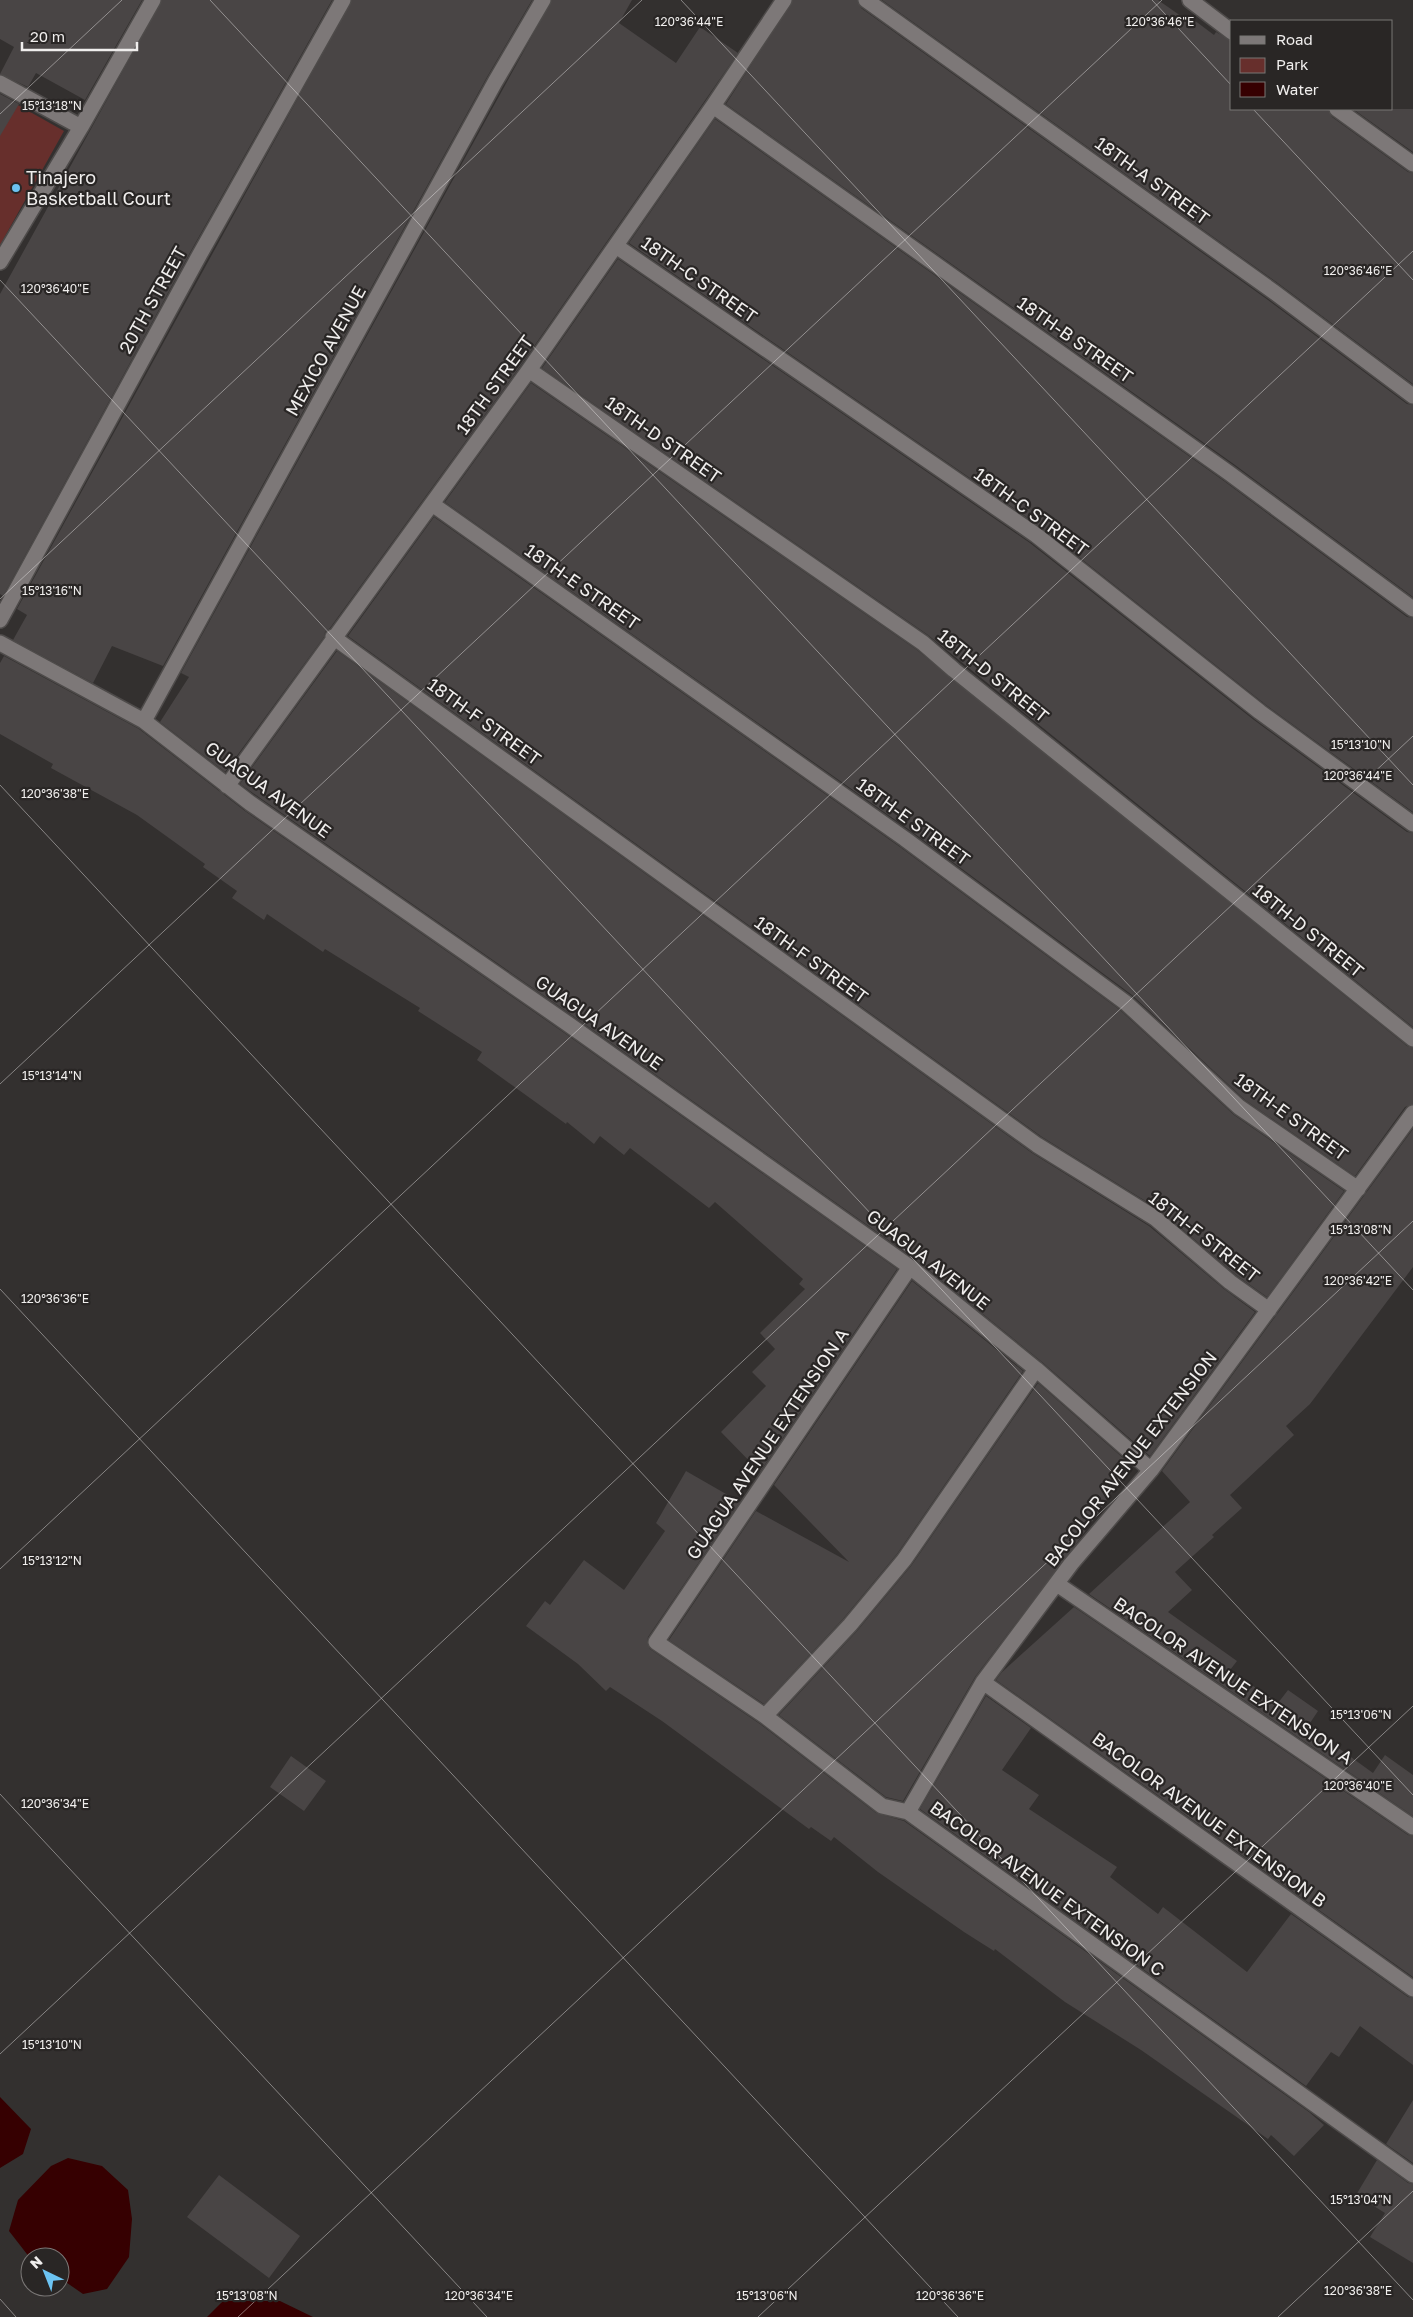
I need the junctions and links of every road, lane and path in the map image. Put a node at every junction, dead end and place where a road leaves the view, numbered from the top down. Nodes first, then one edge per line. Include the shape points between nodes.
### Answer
1 (153, 0) edge
2 (343, 0) edge
3 (543, 0) edge
4 (784, 0) edge
5 (866, 0) edge
6 (1190, 0) edge
7 (1230, 30) edge
8 (0, 83) edge
9 (713, 106) junction
10 (1338, 110) edge
11 (81, 127) junction
12 (1413, 164) edge
13 (616, 246) junction
14 (0, 262) edge
15 (529, 370) junction
16 (1413, 396) edge
17 (432, 504) junction
18 (1413, 609) edge
19 (0, 620) edge
20 (333, 637) junction
21 (0, 643) edge
22 (144, 721) junction
23 (227, 786) junction
24 (1413, 824) edge
25 (1413, 1039) edge
26 (1413, 1113) edge
27 (1358, 1188) junction
28 (910, 1267) junction
29 (1269, 1310) junction
30 (1036, 1369) junction
31 (1150, 1470) junction
32 (1057, 1584) junction
33 (656, 1642) joint
34 (983, 1682) junction
35 (765, 1716) junction
36 (908, 1812) junction
37 (1413, 1827) edge
38 (1413, 1989) edge
39 (1413, 2175) edge

1 - 11 street
2 - 19 street, 20TH STREET
3 - 22 street, MEXICO AVENUE
4 - 9 street, 18TH STREET
5 - 16 street, 18TH-A STREET via 1274,292
6 - 7 street
8 - 11 street
9 - 13 street, 18TH STREET
9 - 18 street, 18TH-B STREET via 1221,467
10 - 12 street
11 - 14 street
13 - 15 street, 18TH STREET
13 - 24 street, 18TH-C STREET via 1036,535 1260,712
15 - 17 street, 18TH STREET
15 - 25 street, 18TH-D STREET via 924,643
17 - 20 street, 18TH STREET
17 - 27 street, 18TH-E STREET via 921,850 1126,1003 1239,1106
20 - 23 street, 18TH STREET
20 - 29 street, 18TH-F STREET via 1037,1145 1155,1218 1230,1282
21 - 22 street, GUAGUA AVENUE
22 - 23 street, GUAGUA AVENUE
23 - 28 street, GUAGUA AVENUE
26 - 27 street, BACOLOR AVENUE EXTENSION
27 - 29 street, BACOLOR AVENUE EXTENSION
28 - 30 street, GUAGUA AVENUE
28 - 33 street, GUAGUA AVENUE EXTENSION A
29 - 31 street, BACOLOR AVENUE EXTENSION
30 - 31 street, GUAGUA AVENUE
30 - 35 street via 904,1560 850,1626
31 - 32 street, BACOLOR AVENUE EXTENSION
32 - 34 street, BACOLOR AVENUE EXTENSION
32 - 37 street, BACOLOR AVENUE EXTENSION A
33 - 35 street, BACOLOR AVENUE EXTENSION C
34 - 36 street, BACOLOR AVENUE EXTENSION
34 - 38 street, BACOLOR AVENUE EXTENSION B
35 - 36 street, BACOLOR AVENUE EXTENSION C via 882,1806
36 - 39 street, BACOLOR AVENUE EXTENSION C

